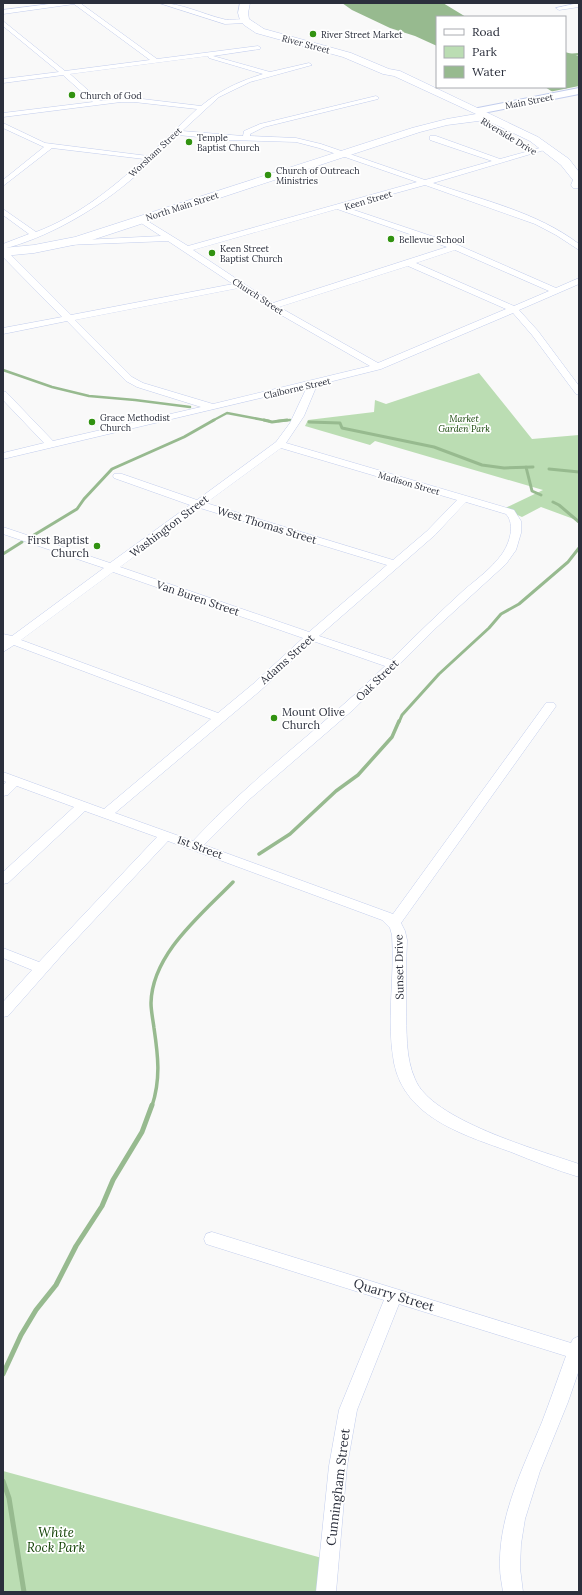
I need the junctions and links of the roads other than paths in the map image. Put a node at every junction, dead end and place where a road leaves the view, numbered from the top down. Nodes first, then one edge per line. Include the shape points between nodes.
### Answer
1 (71, 3) edge
2 (76, 3) edge
3 (162, 3) edge
4 (246, 3) edge
5 (579, 5) edge
6 (559, 8) dead end
7 (3, 12) edge
8 (245, 21) junction
9 (3, 23) edge
10 (258, 48) dead end
11 (203, 56) junction
12 (157, 62) junction
13 (309, 65) dead end
14 (66, 74) junction
15 (270, 74) junction
16 (3, 81) edge
17 (579, 91) edge
18 (376, 98) dead end
19 (97, 102) junction
20 (557, 105) dead end
21 (203, 108) junction
22 (478, 114) junction
23 (3, 115) edge
24 (3, 124) edge
25 (176, 133) junction
26 (246, 138) junction
27 (433, 138) dead end
28 (49, 147) junction
29 (547, 148) junction
30 (535, 152) junction
31 (342, 153) junction
32 (150, 158) junction
33 (499, 161) junction
34 (426, 183) junction
35 (3, 184) edge
36 (578, 186) edge
37 (340, 208) junction
38 (3, 212) edge
39 (141, 219) junction
40 (36, 235) junction
41 (170, 238) junction
42 (62, 244) junction
43 (3, 247) edge
44 (455, 247) junction
45 (579, 248) edge
46 (188, 249) junction
47 (3, 252) edge
48 (408, 263) junction
49 (579, 281) edge
50 (241, 285) junction
51 (556, 291) junction
52 (272, 306) junction
53 (514, 309) junction
54 (68, 319) junction
55 (3, 331) edge
56 (378, 367) junction
57 (313, 384) junction
58 (579, 392) edge
59 (3, 394) edge
60 (215, 407) junction
61 (279, 444) junction
62 (51, 445) junction
63 (3, 456) edge
64 (118, 476) dead end
65 (463, 499) junction
66 (199, 504) junction
67 (3, 530) edge
68 (514, 540) joint
69 (394, 564) junction
70 (112, 568) junction
71 (312, 637) junction
72 (8, 638) edge
73 (3, 648) edge
74 (393, 665) junction
75 (550, 706) dead end
76 (220, 718) junction
77 (9, 778) edge
78 (3, 792) edge
79 (84, 804) junction
80 (107, 813) junction
81 (166, 835) junction
82 (196, 846) junction
83 (3, 880) edge
84 (394, 923) junction
85 (3, 953) edge
86 (41, 968) junction
87 (3, 1012) edge
88 (579, 1172) edge
89 (212, 1239) dead end
90 (394, 1296) junction
91 (578, 1348) edge
92 (326, 1592) edge
93 (513, 1592) edge

1 - 7 street
2 - 12 street
3 - 8 street via 225,22
4 - 8 main road via 242,15
5 - 6 street
8 - 22 main road, River Street via 269,34 347,55
9 - 14 street
10 - 11 street
11 - 12 street
11 - 15 street
12 - 14 street
13 - 15 street, Worsham Street
14 - 16 street
14 - 19 street
15 - 21 street, Worsham Street via 228,90
17 - 22 main road, Main Street via 499,107
18 - 26 street via 262,125 247,133
19 - 21 street via 134,100
19 - 23 street
20 - 22 main road, Main Street via 514,112
21 - 25 street, Worsham Street
22 - 29 main road, Riverside Drive via 534,139
22 - 30 main road, Riverside Drive
22 - 31 main road, North Main Street
24 - 28 street
25 - 26 street
25 - 32 street, Worsham Street
26 - 31 street via 302,141
27 - 33 street
28 - 32 street
28 - 35 street
29 - 30 street, Keen Street
29 - 36 main road, Riverside Drive via 570,167 579,180
30 - 33 street, Keen Street
30 - 36 main road, Riverside Drive
31 - 34 street
31 - 39 main road, North Main Street
32 - 40 street, Worsham Street via 99,200 65,222
33 - 34 street, Keen Street
34 - 37 street, Keen Street
34 - 45 street via 538,222
37 - 44 street
37 - 46 street, Keen Street
38 - 40 street
39 - 41 street, Church Street
39 - 42 main road, North Main Street
40 - 43 street, Worsham Street
41 - 42 street
41 - 46 street, Church Street
42 - 47 main road, North Main Street
44 - 48 street
44 - 51 street
46 - 50 street, Church Street
47 - 54 street
48 - 52 street
48 - 53 street
49 - 51 street, Claiborne Street
50 - 52 street, Church Street
50 - 54 street
51 - 53 street, Claiborne Street
52 - 56 street, Church Street
53 - 56 street, Claiborne Street
53 - 58 street
54 - 55 street
54 - 60 street via 129,379 140,385
56 - 57 street, Claiborne Street
57 - 60 street, Claiborne Street
57 - 61 street, Washington Street via 293,429
59 - 62 street
60 - 62 street, Claiborne Street
61 - 65 street, Madison Street
61 - 66 street, Washington Street
62 - 63 street, Claiborne Street
64 - 66 street, West Thomas Street
65 - 68 street, Madison Street via 513,514
65 - 69 street, Adams Street via 431,533
66 - 69 street, West Thomas Street
66 - 70 street, Washington Street
67 - 70 street, Van Buren Street
68 - 74 street, Oak Street via 501,563
69 - 71 street, Adams Street
70 - 71 street, Van Buren Street
70 - 72 street, Washington Street
71 - 74 street, Van Buren Street
71 - 76 street, Adams Street
72 - 73 street, Washington Street
72 - 76 street
74 - 82 street, Oak Street via 338,717 216,822
75 - 84 street, Sunset Drive
76 - 80 street, Adams Street
77 - 78 street
77 - 79 street, 1st Street
79 - 80 street, 1st Street
79 - 83 street
80 - 81 street, 1st Street
81 - 82 street, 1st Street
81 - 86 street
82 - 84 street, 1st Street via 387,917
84 - 88 street, Sunset Drive via 400,934 400,1044 403,1065 411,1086 421,1099 450,1122
85 - 86 street
86 - 87 street
89 - 90 street, Quarry Street
90 - 91 street, Quarry Street
90 - 92 street, Cunningham Street via 348,1410 338,1466
91 - 93 street via 541,1443 514,1524 510,1560

